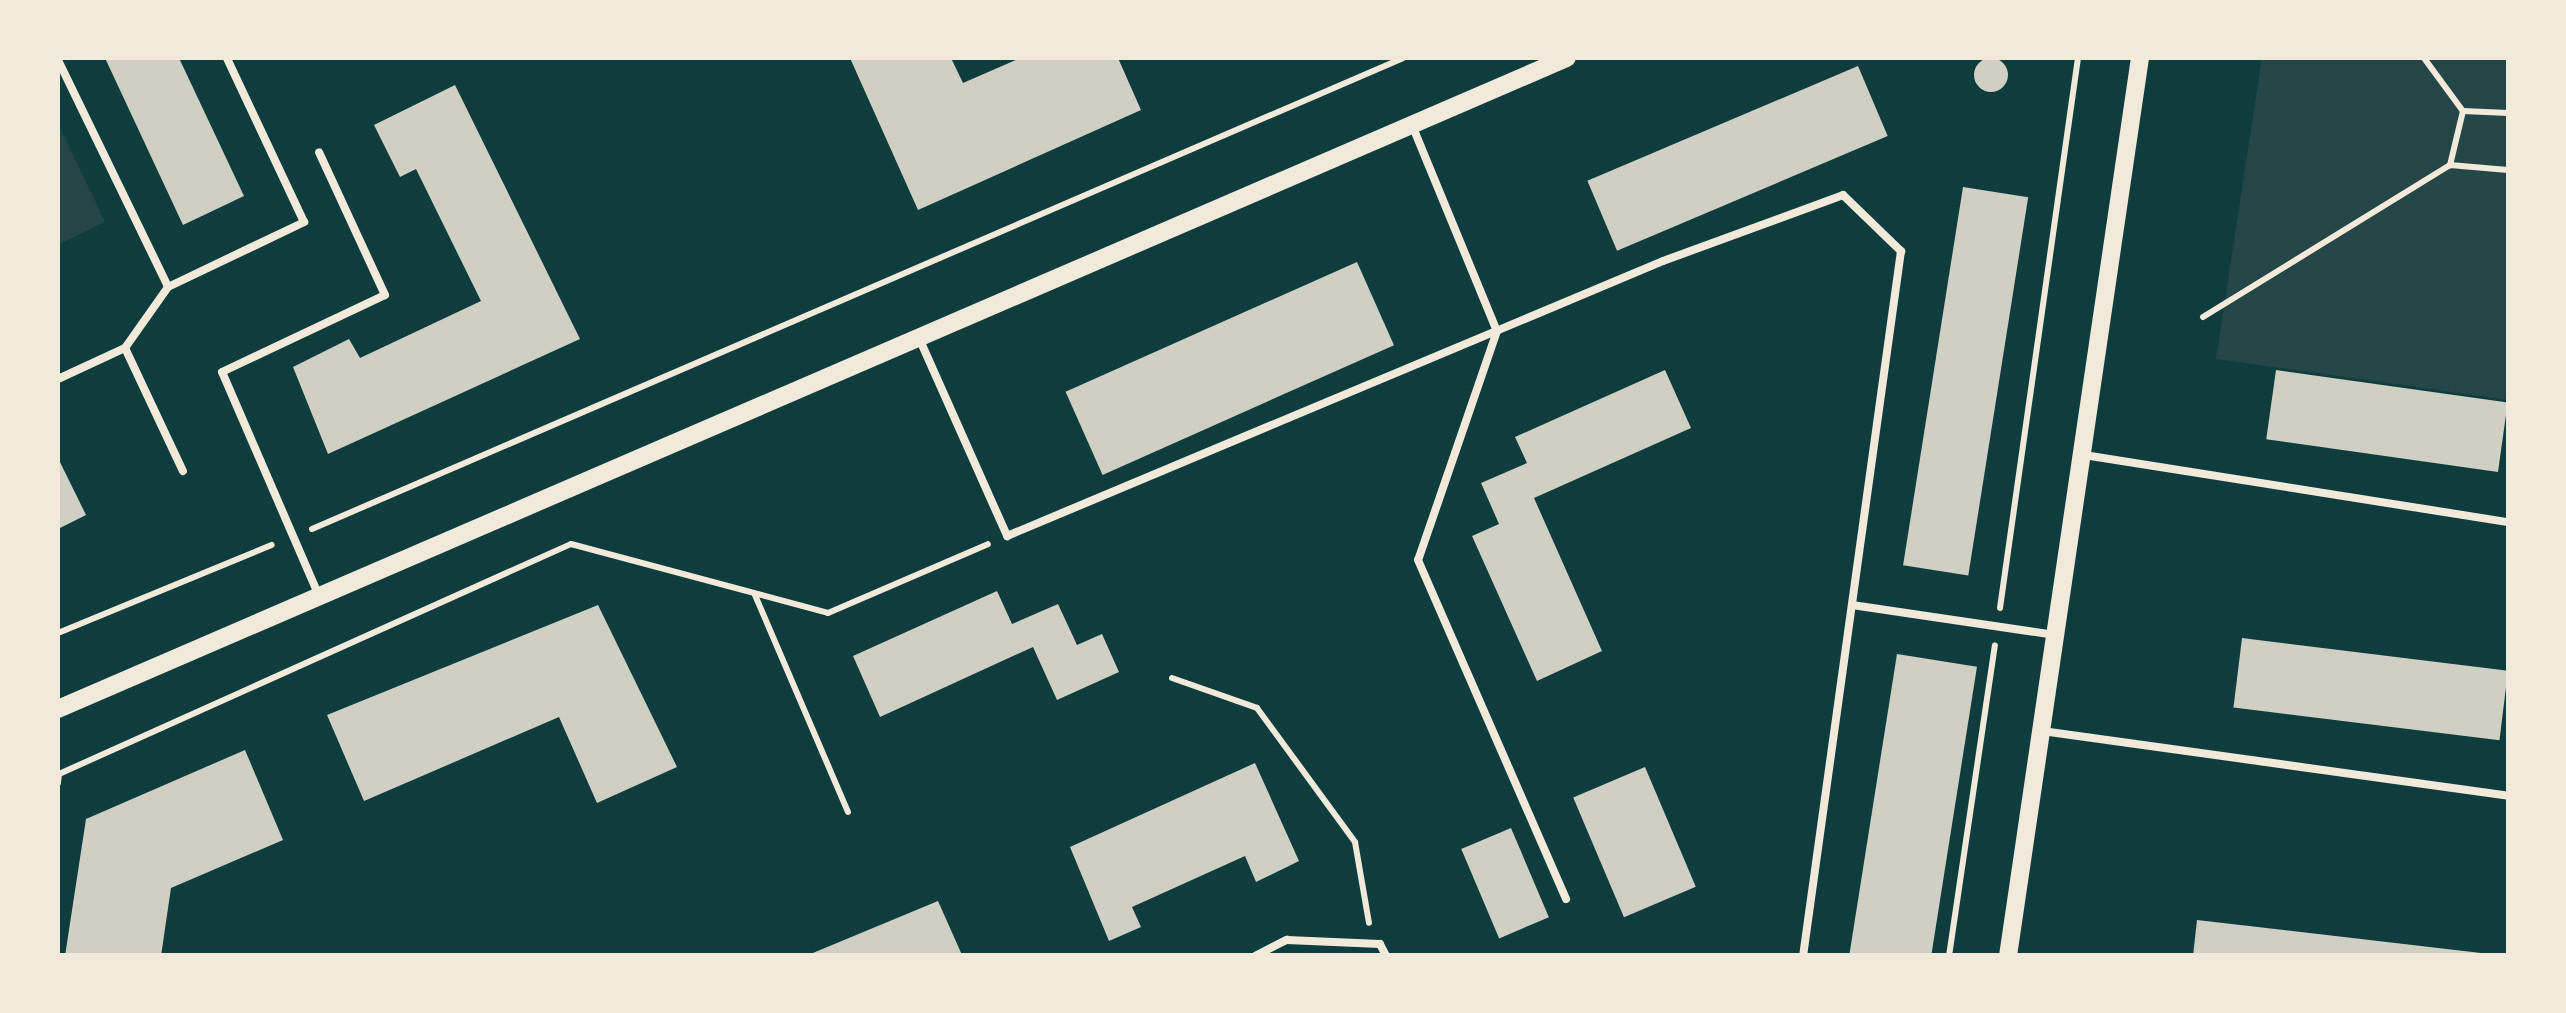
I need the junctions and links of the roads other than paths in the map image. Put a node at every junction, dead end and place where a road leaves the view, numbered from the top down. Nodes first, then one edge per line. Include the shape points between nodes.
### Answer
1 (227, 58) edge
2 (1567, 58) edge
3 (2140, 58) edge
4 (58, 60) edge
5 (1412, 125) junction
6 (319, 152) dead end
7 (168, 287) junction
8 (1497, 330) junction
9 (919, 338) junction
10 (125, 348) junction
11 (58, 379) edge
12 (2084, 455) junction
13 (183, 471) dead end
14 (2508, 522) edge
15 (319, 596) junction
16 (1852, 604) junction
17 (2056, 635) junction
18 (58, 710) edge
19 (2042, 731) junction
20 (2508, 796) edge
21 (1566, 899) dead end
22 (1255, 956) edge
23 (1386, 956) edge
24 (1803, 956) edge
25 (2008, 956) edge

1 - 7 lane via 304,222
2 - 5 street
3 - 12 street
4 - 7 lane
5 - 8 lane
5 - 9 street
6 - 15 lane via 385,295 222,372
7 - 10 lane
8 - 9 lane via 1007,536
8 - 16 lane via 1842,195 1900,251
8 - 21 lane via 1418,560
9 - 15 street
10 - 11 lane
10 - 13 lane
12 - 14 lane
12 - 17 street
15 - 18 street
16 - 17 lane
16 - 24 lane
17 - 19 street
19 - 20 lane
19 - 25 street
22 - 23 lane via 1286,940 1372,944

